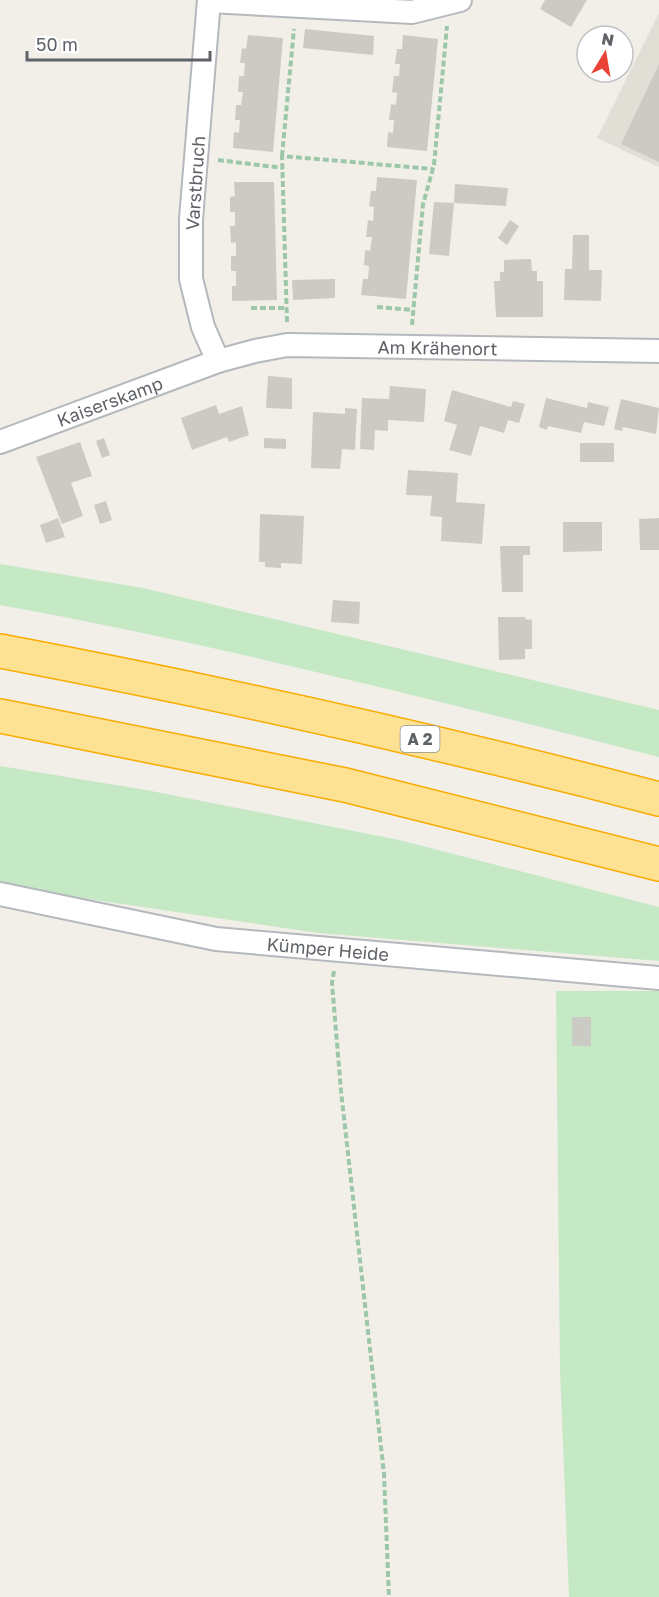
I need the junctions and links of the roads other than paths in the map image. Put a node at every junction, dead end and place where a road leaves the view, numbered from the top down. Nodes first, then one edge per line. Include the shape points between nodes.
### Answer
1 (209, 1) edge
2 (454, 2) edge
3 (659, 351) edge
4 (218, 361) junction
5 (0, 442) edge
6 (0, 651) edge
7 (0, 716) edge
8 (659, 800) edge
9 (659, 864) edge
10 (0, 894) edge
11 (659, 978) edge

1 - 2 street via 412,12
1 - 4 street, Varstbruch via 191,219 191,279 203,327
3 - 4 street, Am Krähenort via 287,345
4 - 5 street, Kaiserskamp
6 - 8 highway, A 2 via 351,722
7 - 9 highway via 345,785
10 - 11 street, Kümper Heide via 216,939

